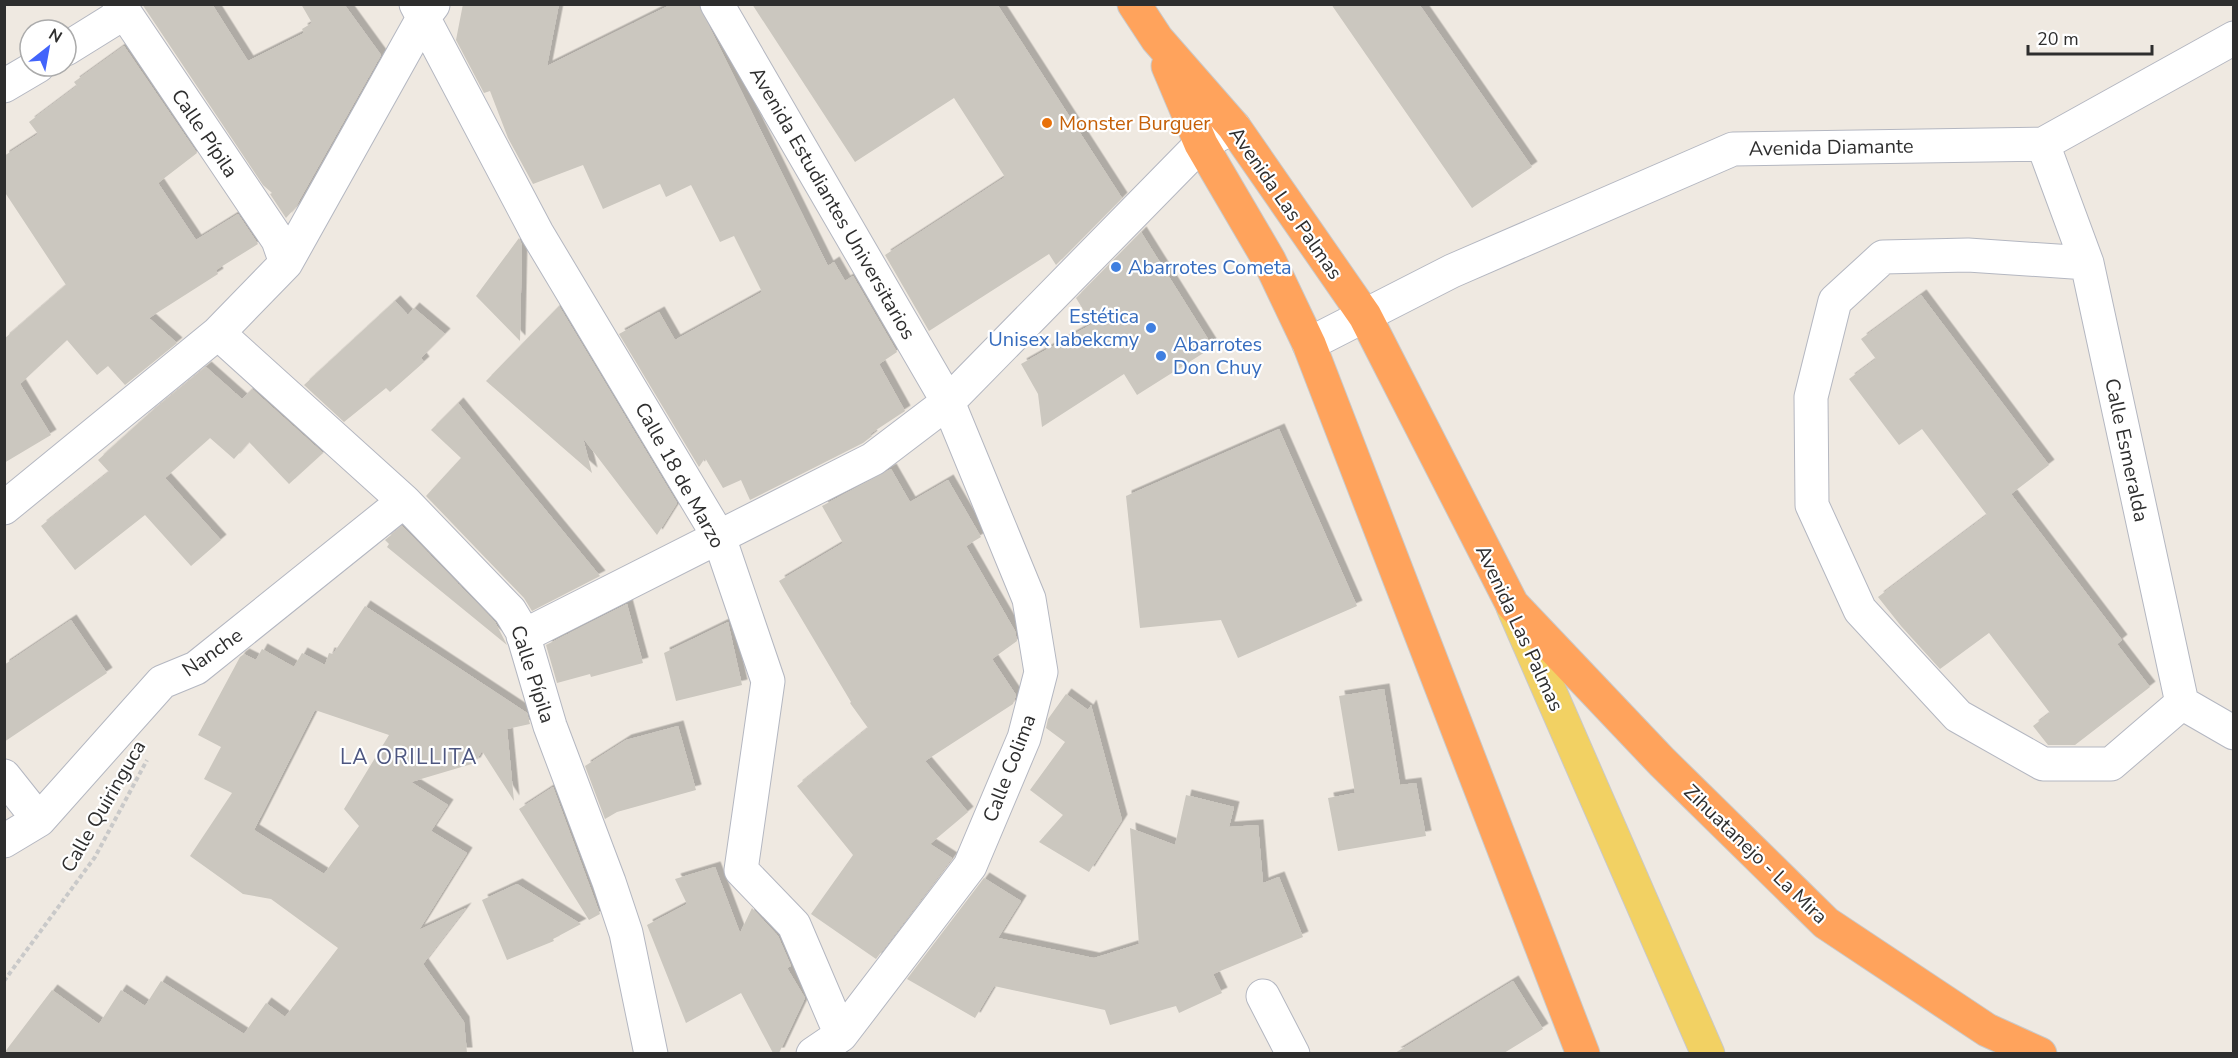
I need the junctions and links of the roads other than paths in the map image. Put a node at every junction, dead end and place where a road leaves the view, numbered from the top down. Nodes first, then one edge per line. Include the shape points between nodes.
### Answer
1 (717, 4) edge
2 (1134, 4) edge
3 (121, 9) edge
4 (425, 9) edge
5 (2234, 38) edge
6 (1157, 39) junction
7 (78, 40) edge
8 (18, 78) edge
9 (4, 86) edge
10 (1234, 127) junction
11 (1200, 144) junction
12 (2043, 144) junction
13 (286, 263) junction
14 (2087, 263) junction
15 (1365, 316) junction
16 (218, 333) junction
17 (1309, 344) junction
18 (948, 402) junction
19 (9, 494) edge
20 (404, 501) junction
21 (719, 537) junction
22 (1512, 604) junction
23 (523, 636) junction
24 (2182, 703) junction
25 (2234, 733) edge
26 (4, 776) edge
27 (39, 820) junction
28 (4, 841) edge
29 (1263, 996) dead end
30 (841, 1035) junction
31 (651, 1053) edge
32 (813, 1053) edge
33 (1293, 1053) edge
34 (1583, 1053) edge
35 (1708, 1053) edge
36 (2040, 1053) edge

1 - 18 street, Avenida Estudiantes Universitarios
2 - 6 highway
3 - 7 street
3 - 13 street, Calle Pípila via 278,240
4 - 13 street
4 - 21 street, Calle 18 de Marzo via 537,233
5 - 12 street, Avenida Diamante
6 - 10 highway, Avenida Las Palmas
6 - 11 highway, Avenida Las Palmas
8 - 9 street
10 - 11 street
10 - 15 highway, Avenida Las Palmas
11 - 17 highway, Avenida Las Palmas via 1269,260
11 - 18 street
12 - 14 street, Calle Esmeralda
12 - 15 street, Avenida Diamante via 1733,149 1452,271
13 - 16 street
14 - 24 street, Calle Esmeralda
14 - 24 street via 1968,255 1883,256 1835,301 1811,397 1812,506 1860,610 1958,716 2043,764 2111,764
15 - 17 street, Avenida Diamante
15 - 22 highway, Avenida Las Palmas
16 - 19 street
16 - 20 street, Calle Pípila
17 - 34 highway, Avenida Las Palmas
18 - 21 street via 873,459
18 - 30 street, Calle Colima via 1029,599 1041,672 1024,738 970,866
20 - 23 street, Calle Pípila via 510,611
20 - 27 street, Nanche via 195,668 162,682
21 - 23 street
21 - 30 street, Calle 18 de Marzo via 768,681 741,870 794,925
22 - 35 main road, Avenida Las Palmas
22 - 36 highway, Zihuatanejo - La Mira via 1662,762 1826,923 1987,1030
23 - 31 street, Calle Pípila via 550,726 626,933
24 - 25 street
26 - 27 street
27 - 28 street, Nanche
29 - 33 street
30 - 32 street, Calle Colima

